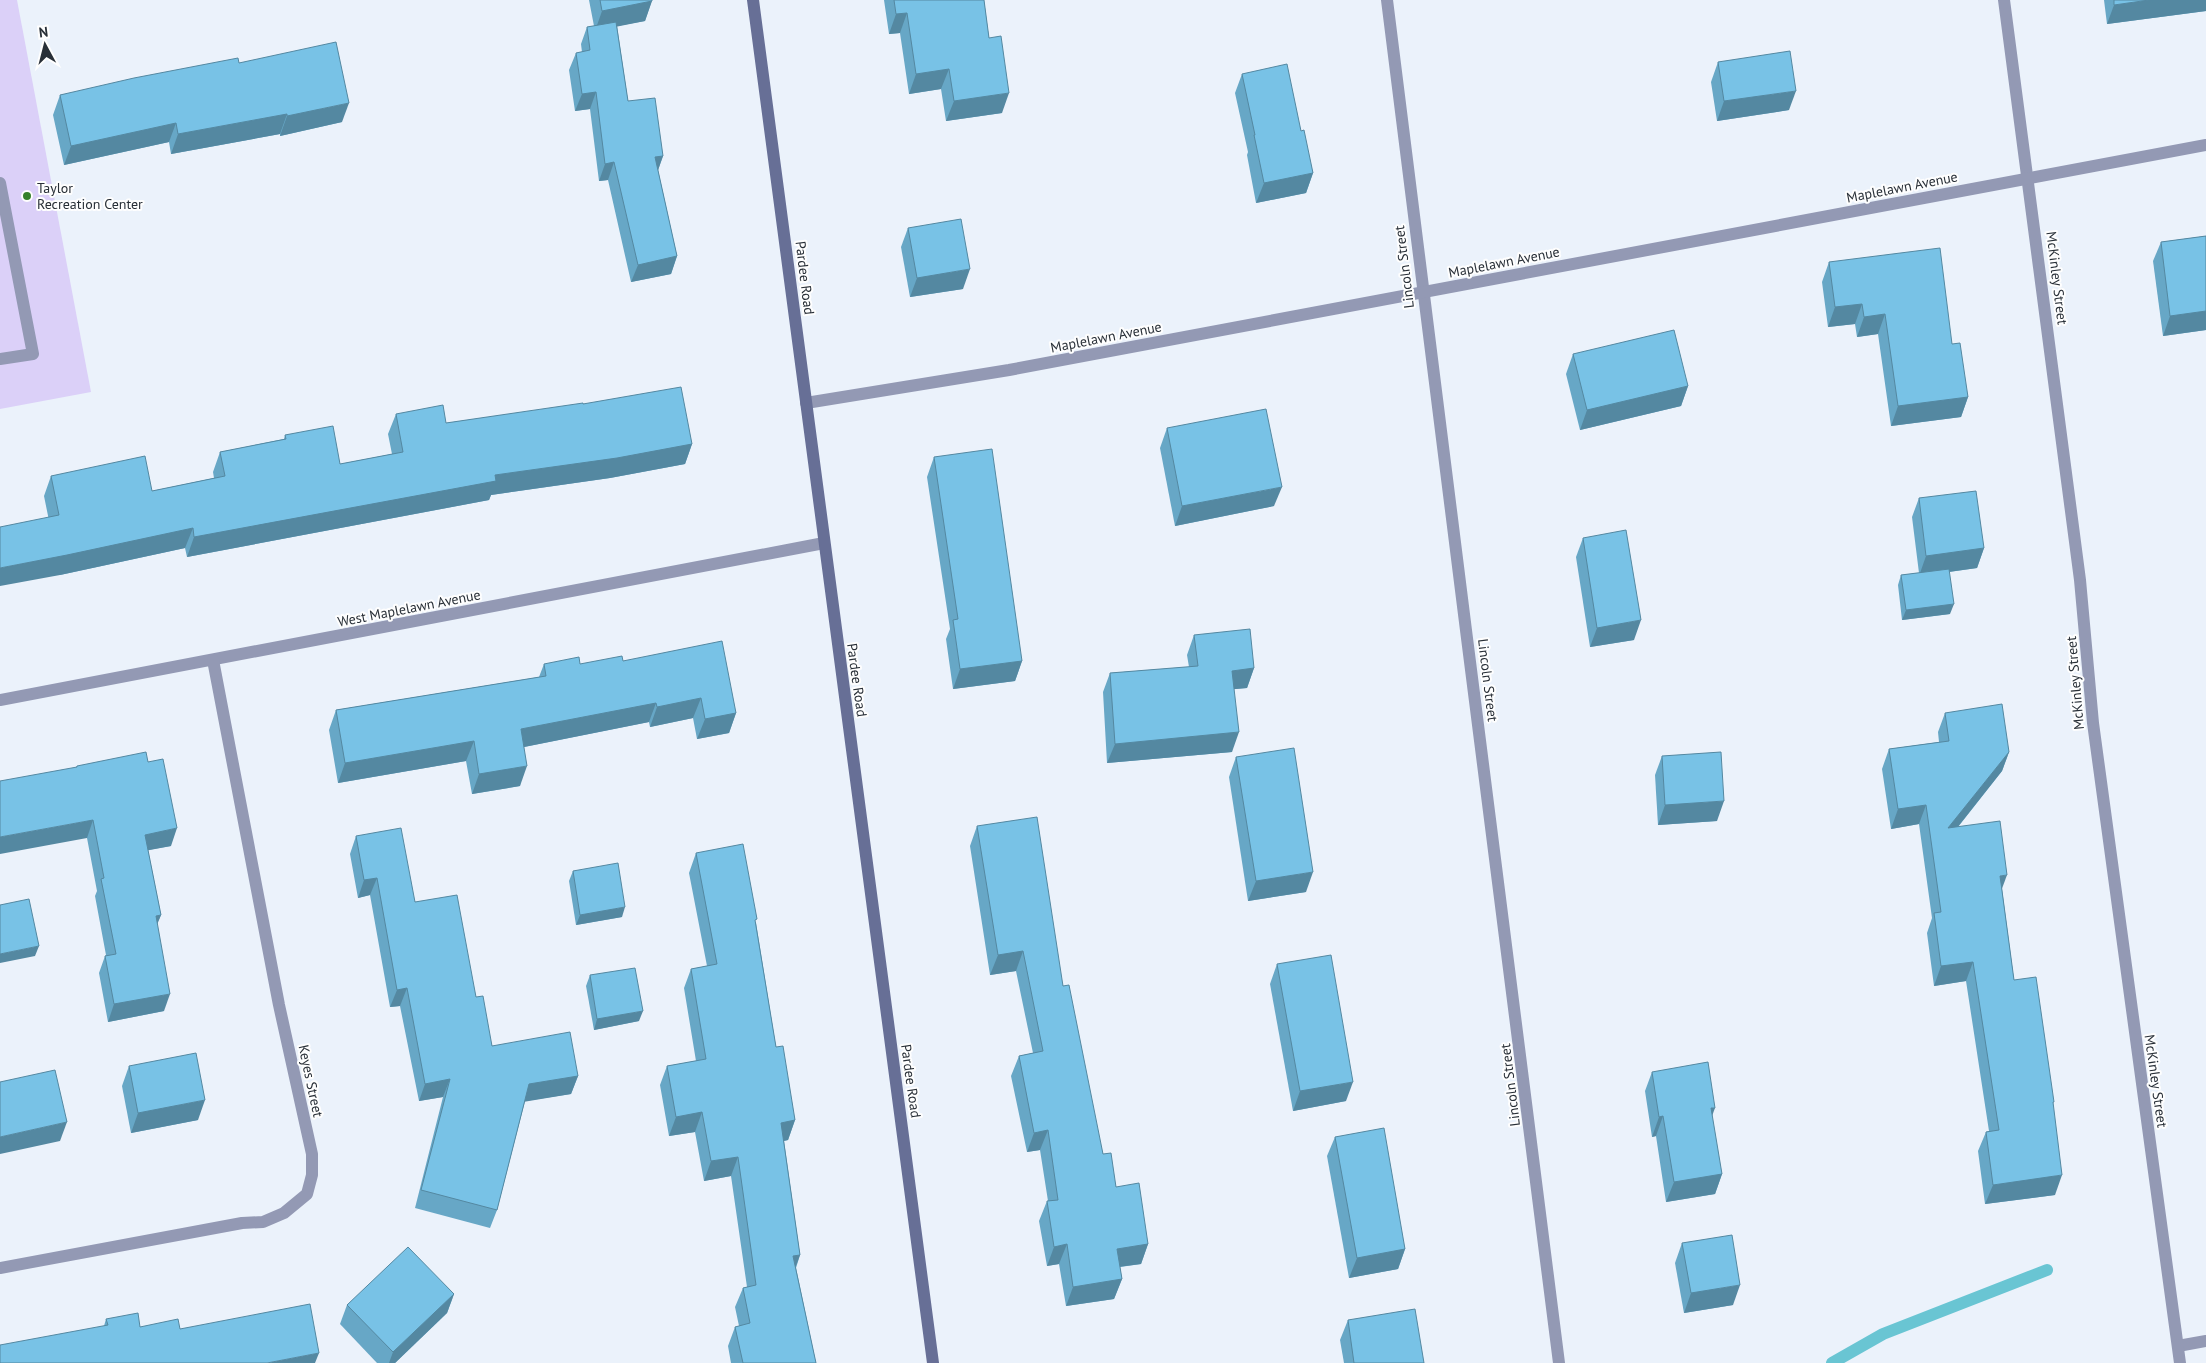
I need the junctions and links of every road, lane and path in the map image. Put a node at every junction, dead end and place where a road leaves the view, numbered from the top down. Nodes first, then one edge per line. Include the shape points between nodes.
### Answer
1 (753, 0) edge
2 (1387, 0) edge
3 (2004, 0) edge
4 (2206, 145) edge
5 (2029, 178) junction
6 (0, 183) edge
7 (6, 253) edge
8 (1422, 293) junction
9 (0, 359) edge
10 (806, 404) junction
11 (824, 543) junction
12 (213, 660) junction
13 (0, 700) edge
14 (0, 1268) edge
15 (2206, 1341) edge
16 (2178, 1346) junction
17 (933, 1363) edge
18 (1559, 1363) edge
19 (2180, 1363) edge

1 - 10 main road, Pardee Road
2 - 8 street, Lincoln Street
3 - 5 street, McKinley Street
4 - 5 street, Maplelawn Avenue
5 - 8 street, Maplelawn Avenue
5 - 16 street, McKinley Street via 2080,580 2094,733
6 - 7 street
7 - 9 street via 32,354
8 - 10 street, Maplelawn Avenue via 1010,370
8 - 18 street, Lincoln Street
10 - 11 main road, Pardee Road
11 - 12 street, West Maplelawn Avenue
11 - 17 main road, Pardee Road
12 - 13 street, West Maplelawn Avenue
12 - 14 street, Keyes Street via 279,1006 312,1154 312,1175 306,1194 284,1213 263,1222 242,1223
15 - 16 street
16 - 19 street, McKinley Street

